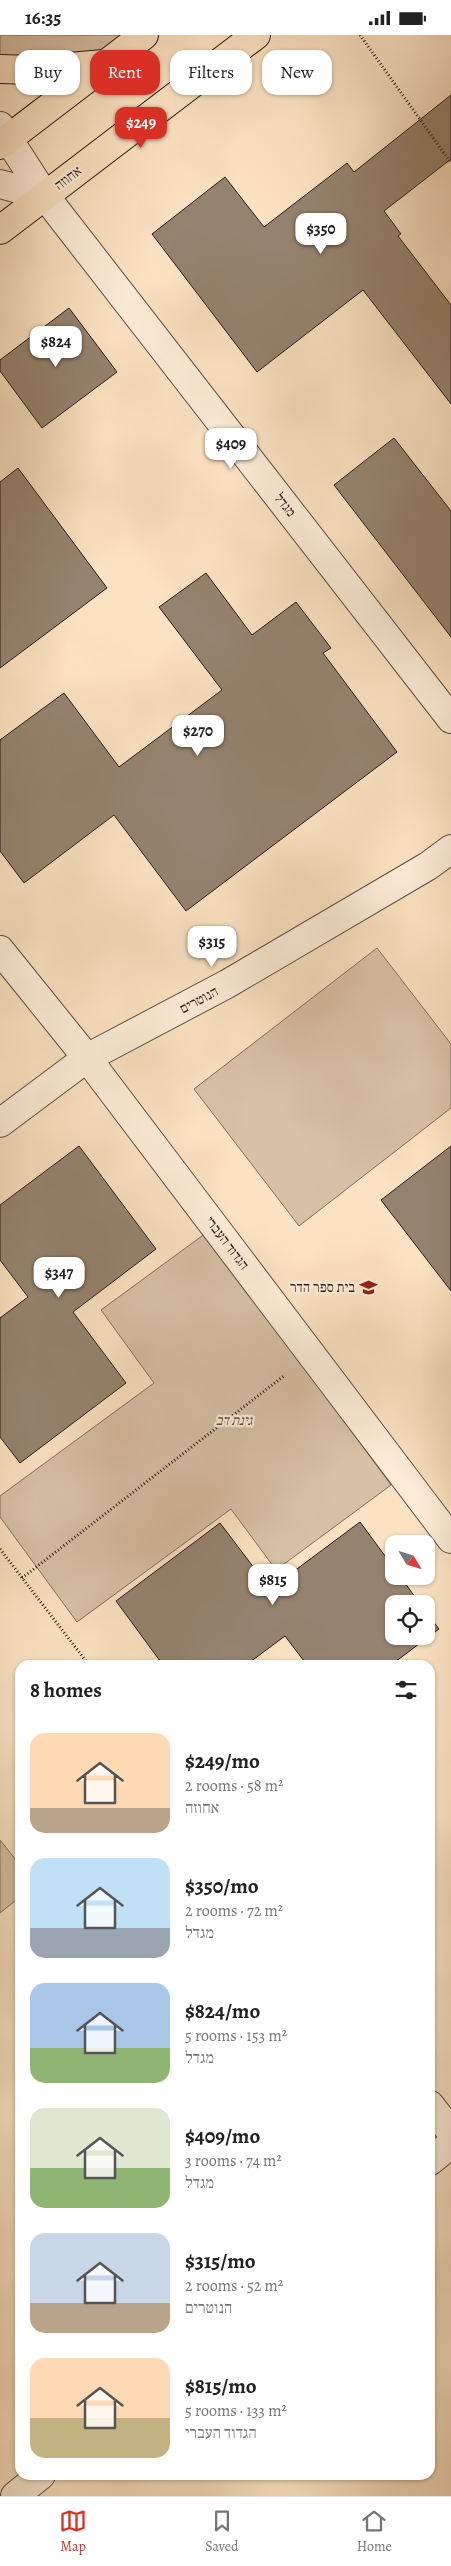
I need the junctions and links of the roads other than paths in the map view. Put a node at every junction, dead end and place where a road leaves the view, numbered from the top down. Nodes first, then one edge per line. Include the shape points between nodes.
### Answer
1 (144, 35) edge
2 (256, 35) edge
3 (124, 50) edge
4 (90, 66) edge
5 (0, 69) edge
6 (90, 75) edge
7 (3, 136) edge
8 (0, 184) edge
9 (45, 196) junction
10 (0, 230) edge
11 (451, 719) edge
12 (451, 849) edge
13 (0, 950) edge
14 (87, 1058) junction
15 (0, 1123) edge
16 (451, 1539) edge
17 (435, 2111) edge
18 (451, 2132) edge
19 (451, 2144) edge
20 (435, 2157) edge
21 (35, 2480) edge
22 (15, 2496) edge

1 - 3 main road
2 - 9 main road, אחוזה
4 - 5 main road
6 - 7 main road
7 - 9 street, מגדל
8 - 9 street
9 - 10 main road, אחוזה
9 - 11 street, מגדל
12 - 14 street, הנוטרים via 428,866 227,985
13 - 14 street, הגדוד העברי
14 - 15 street, הנוטרים
14 - 16 street, הגדוד העברי
17 - 18 street
19 - 20 street
21 - 22 street

